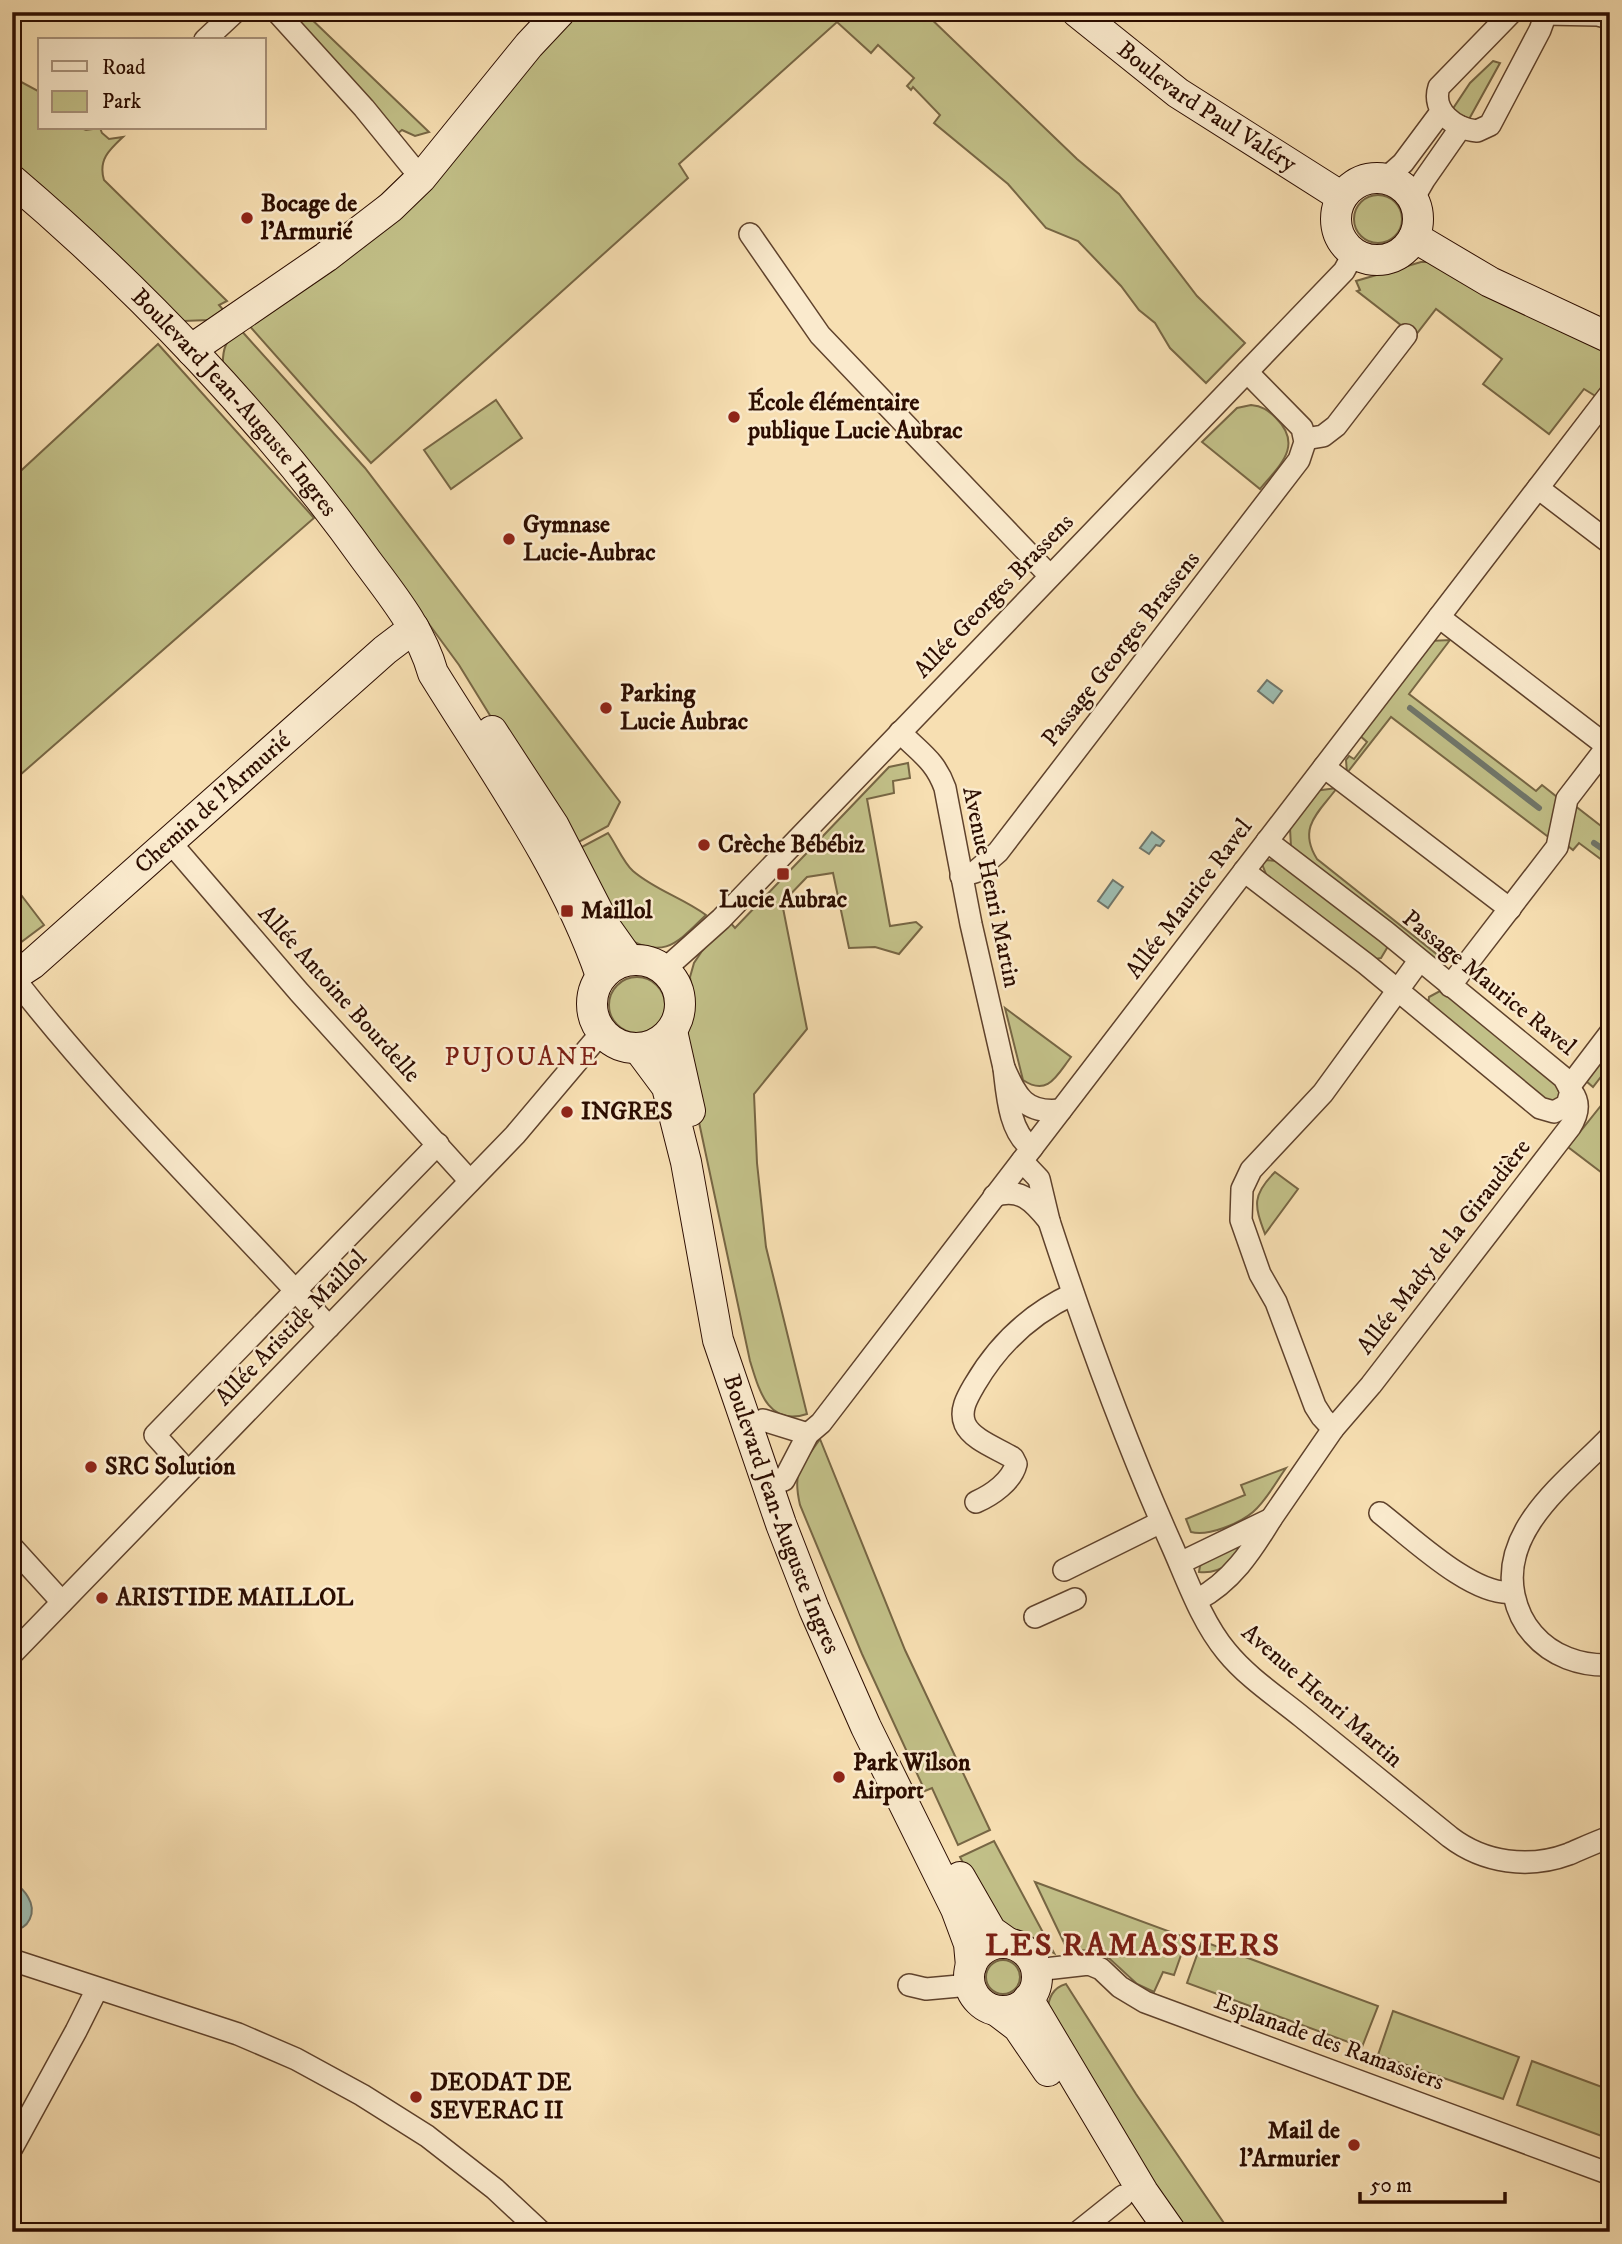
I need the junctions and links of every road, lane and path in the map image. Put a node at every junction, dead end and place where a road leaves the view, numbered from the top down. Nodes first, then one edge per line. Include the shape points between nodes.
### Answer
1 (235, 12) edge
2 (277, 12) edge
3 (560, 12) edge
4 (1077, 12) edge
5 (1512, 12) edge
6 (1544, 13) edge
7 (1610, 18) edge
8 (207, 38) edge
9 (1441, 112) junction
10 (1461, 127) junction
11 (421, 178) junction
12 (1386, 178) junction
13 (12, 180) edge
14 (1342, 197) junction
15 (1413, 199) junction
16 (750, 234) dead end
17 (1414, 237) junction
18 (1354, 253) junction
19 (1406, 335) dead end
20 (1610, 338) edge
21 (192, 351) junction
22 (1247, 372) junction
23 (1610, 394) edge
24 (1305, 439) junction
25 (1538, 488) junction
26 (1610, 543) edge
27 (1050, 576) junction
28 (1439, 617) junction
29 (420, 639) junction
30 (900, 732) junction
31 (1609, 744) edge
32 (1324, 766) junction
33 (1267, 841) junction
34 (170, 842) junction
35 (1244, 871) junction
36 (961, 876) junction
37 (1510, 909) junction
38 (629, 960) junction
39 (1419, 961) junction
40 (665, 970) junction
41 (601, 976) junction
42 (13, 977) edge
43 (1450, 986) junction
44 (1396, 990) junction
45 (672, 1031) junction
46 (602, 1032) junction
47 (1610, 1033) edge
48 (638, 1048) junction
49 (1004, 1068) junction
50 (1570, 1089) junction
51 (1061, 1110) junction
52 (438, 1144) junction
53 (1027, 1154) junction
54 (470, 1181) junction
55 (995, 1196) junction
56 (1049, 1221) junction
57 (296, 1290) junction
58 (1073, 1294) junction
59 (329, 1327) junction
60 (763, 1420) junction
61 (1334, 1429) junction
62 (808, 1434) junction
63 (1610, 1437) edge
64 (188, 1472) junction
65 (784, 1480) junction
66 (976, 1502) dead end
67 (1380, 1513) dead end
68 (1271, 1519) junction
69 (1161, 1522) junction
70 (12, 1547) edge
71 (1180, 1563) junction
72 (1064, 1570) dead end
73 (1513, 1592) junction
74 (1075, 1599) dead end
75 (1197, 1600) junction
76 (62, 1602) junction
77 (1035, 1617) dead end
78 (12, 1654) edge
79 (1610, 1665) edge
80 (1610, 1837) edge
81 (1008, 1943) junction
82 (12, 1960) edge
83 (1036, 1970) junction
84 (970, 1976) junction
85 (909, 1985) dead end
86 (97, 1989) junction
87 (1028, 2000) junction
88 (997, 2011) junction
89 (12, 2148) edge
90 (1610, 2174) edge
91 (1123, 2196) junction
92 (541, 2232) edge
93 (1078, 2232) edge
94 (1148, 2232) edge
95 (1171, 2232) edge

1 - 8 street
2 - 11 street
3 - 11 main road
4 - 14 main road, Boulevard Paul Valéry via 1178,93
5 - 9 street via 1439,87
6 - 7 street
6 - 10 street via 1540,30 1490,125 1477,131
9 - 10 street
9 - 12 street
10 - 15 street
11 - 21 main road via 361,232
12 - 14 main road via 1361,180
12 - 15 main road via 1402,186
13 - 21 main road, Boulevard Jean-Auguste Ingres
14 - 18 main road via 1336,227
15 - 17 main road via 1418,211
16 - 27 street via 820,335
17 - 18 main road via 1403,251 1387,259
17 - 20 main road via 1490,282
18 - 22 street, Allée Georges Brassens via 1344,271
19 - 24 street via 1329,432
21 - 29 main road, Boulevard Jean-Auguste Ingres via 343,527
22 - 24 street via 1299,424
22 - 27 street, Allée Georges Brassens
23 - 25 street, Allée Maurice Ravel
24 - 36 street, Passage Georges Brassens via 1295,466 998,852 975,872
25 - 26 street
25 - 28 street, Allée Maurice Ravel
27 - 30 street, Allée Georges Brassens
28 - 31 street
28 - 32 street, Allée Maurice Ravel
29 - 34 main road, Chemin de l'Armurié via 385,650
29 - 38 main road, Boulevard Jean-Auguste Ingres via 458,678 554,826 607,929
29 - 41 main road, Boulevard Jean-Auguste Ingres via 433,673 549,865 587,936
30 - 36 street, Avenue Henri Martin via 939,771
30 - 40 street, Allée Georges Brassens via 721,919
31 - 37 street via 1567,799 1557,847
32 - 33 street, Allée Maurice Ravel
32 - 37 street
33 - 35 street, Allée Maurice Ravel
33 - 39 street, Passage Maurice Ravel
34 - 42 main road, Chemin de l'Armurié
34 - 52 street, Allée Antoine Bourdelle
35 - 44 street, Passage Maurice Ravel
35 - 51 street, Allée Maurice Ravel
36 - 49 street, Avenue Henri Martin
37 - 43 street
38 - 40 main road via 642,959
38 - 41 main road via 613,965
39 - 43 street, Passage Maurice Ravel
39 - 44 street
40 - 45 main road via 674,980 681,1005
41 - 46 main road via 592,1004
42 - 57 street via 237,1231
43 - 50 street, Passage Maurice Ravel via 1564,1078
44 - 50 street, Passage Maurice Ravel via 1540,1108 1561,1110 1567,1105
44 - 61 street via 1323,1093 1251,1170 1241,1195 1241,1220 1260,1274 1276,1302 1315,1406
45 - 48 main road via 651,1046
45 - 60 main road, Boulevard Jean-Auguste Ingres via 716,1223 734,1327
46 - 48 main road via 625,1047
46 - 54 street, Allée Aristide Maillol
47 - 50 street
48 - 84 main road, Boulevard Jean-Auguste Ingres via 667,1087 686,1162 718,1340 780,1524 866,1727 956,1909 969,1944
49 - 51 street, Avenue Henri Martin via 1025,1104 1045,1111
49 - 53 street, Avenue Henri Martin
50 - 61 street, Allée Mady de la Giraudière via 1577,1102 1570,1127
51 - 53 street, Allée Maurice Ravel
52 - 54 street, Allée Antoine Bourdelle
52 - 57 street
53 - 55 street, Allée Maurice Ravel
53 - 56 street, Avenue Henri Martin via 1039,1179
54 - 59 street, Allée Aristide Maillol
55 - 56 street, Avenue Henri Martin via 1028,1197
55 - 62 street, Allée Maurice Ravel
56 - 58 street, Avenue Henri Martin
57 - 59 street
57 - 64 street via 155,1435
58 - 66 street via 1038,1312 1006,1340 967,1398 963,1415 970,1432 1016,1464 1009,1478
58 - 69 street, Avenue Henri Martin
59 - 64 street, Allée Aristide Maillol
60 - 62 street
60 - 65 main road, Boulevard Jean-Auguste Ingres
61 - 68 street, Allée Mady de la Giraudière
62 - 65 street, Allée Maurice Ravel
63 - 73 street via 1524,1530 1512,1566
64 - 76 street, Allée Aristide Maillol
65 - 81 main road, Boulevard Jean-Auguste Ingres via 881,1717 936,1833 987,1925
67 - 73 street via 1465,1579 1493,1591
68 - 71 street
68 - 75 street, Allée Mady de la Giraudière via 1231,1575
69 - 71 street, Avenue Henri Martin
69 - 72 street
70 - 76 street
71 - 75 street, Avenue Henri Martin
73 - 79 street via 1524,1622 1549,1649 1579,1662
74 - 77 street
75 - 80 street, Avenue Henri Martin via 1217,1640 1243,1669 1459,1844 1501,1860 1527,1863 1556,1858
76 - 78 street, Allée Aristide Maillol
81 - 83 main road via 1026,1952
81 - 84 main road via 989,1946 975,1958
82 - 86 street
83 - 87 main road via 1037,1981
83 - 90 street, Esplanade des Ramassiers via 1094,1965 1145,2002
84 - 85 street via 926,1989
84 - 88 main road via 979,2002
86 - 89 street
86 - 92 street via 238,2034 350,2088 453,2155
87 - 88 main road via 1019,2007
87 - 95 main road
88 - 91 main road via 1010,2019 1033,2048
91 - 93 street
91 - 94 main road

